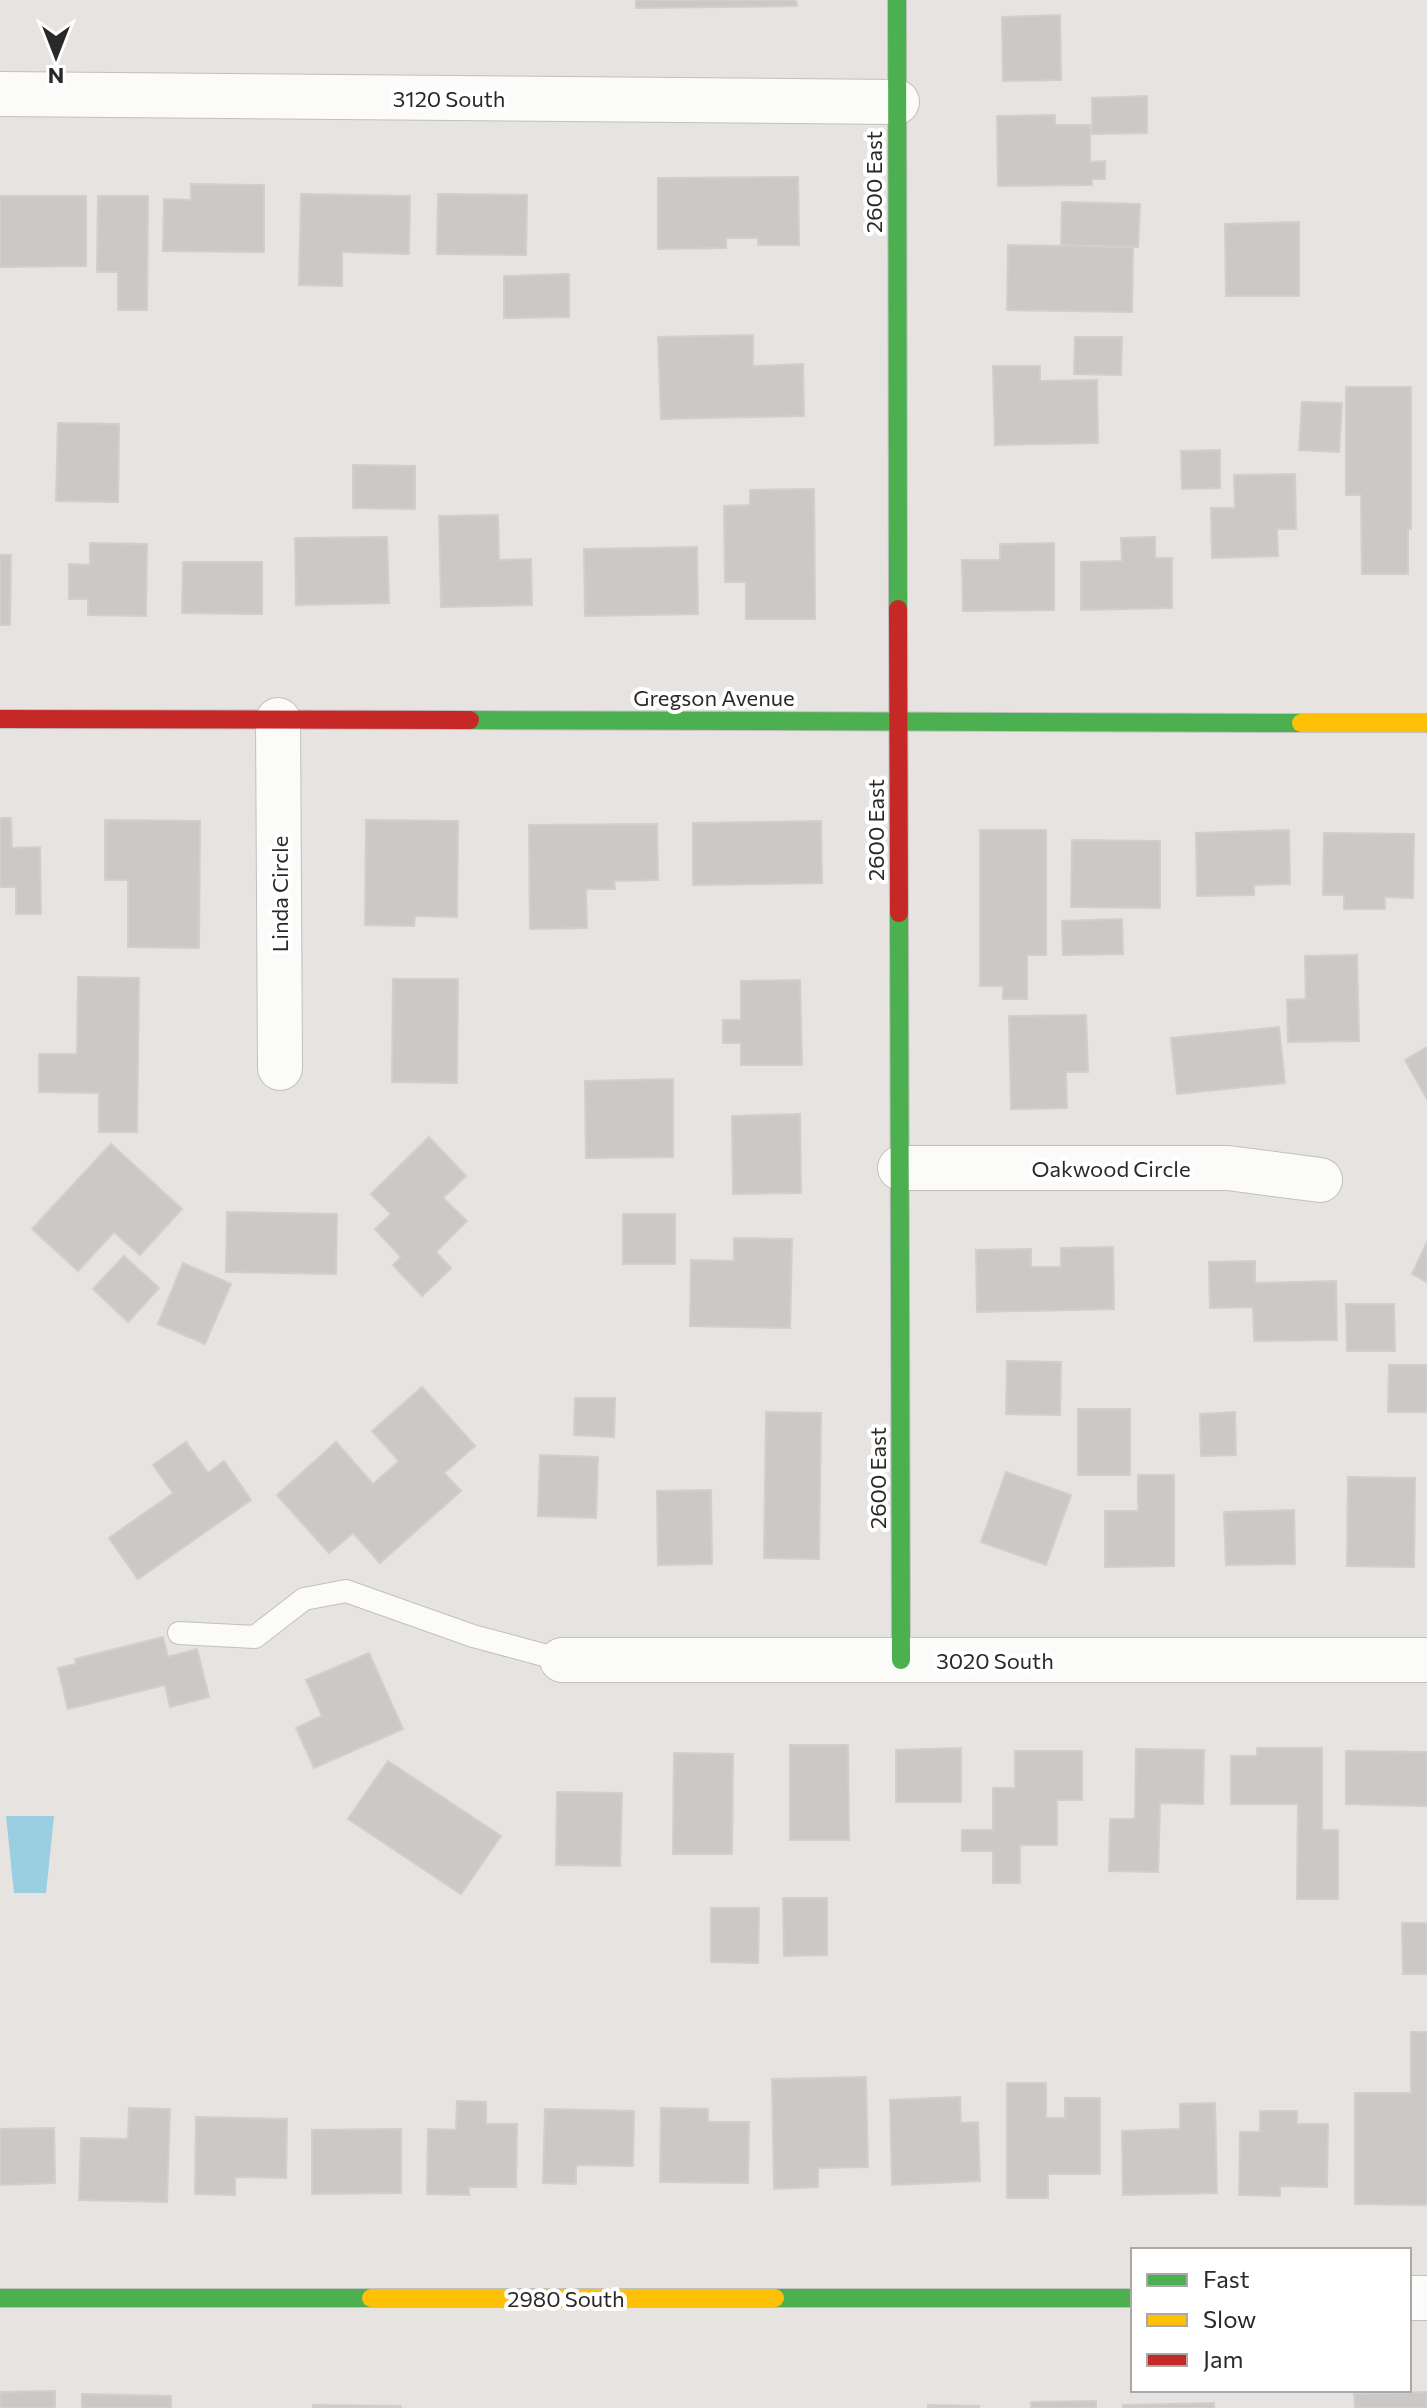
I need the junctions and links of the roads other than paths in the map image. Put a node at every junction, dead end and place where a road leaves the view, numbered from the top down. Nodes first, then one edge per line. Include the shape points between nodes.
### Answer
1 (897, 0) edge
2 (0, 94) edge
3 (897, 102) junction
4 (0, 719) edge
5 (278, 720) junction
6 (899, 721) junction
7 (1427, 723) edge
8 (280, 1068) dead end
9 (900, 1168) junction
10 (1320, 1180) dead end
11 (179, 1633) dead end
12 (562, 1660) joint
13 (901, 1660) junction
14 (1427, 1660) edge
15 (0, 2298) edge
16 (1131, 2298) edge

1 - 3 street, 2600 East
2 - 3 street, 3120 South
3 - 6 street, 2600 East
4 - 5 street, Gregson Avenue
5 - 6 street, Gregson Avenue
5 - 8 street, Linda Circle
6 - 7 street, Gregson Avenue
6 - 9 street, 2600 East
9 - 10 street, Oakwood Circle via 1228,1168
9 - 13 street, 2600 East
11 - 12 lane via 255,1637 304,1599 346,1591 473,1636
12 - 13 street, 3020 South
13 - 14 street, 3020 South
15 - 16 street, 2980 South

